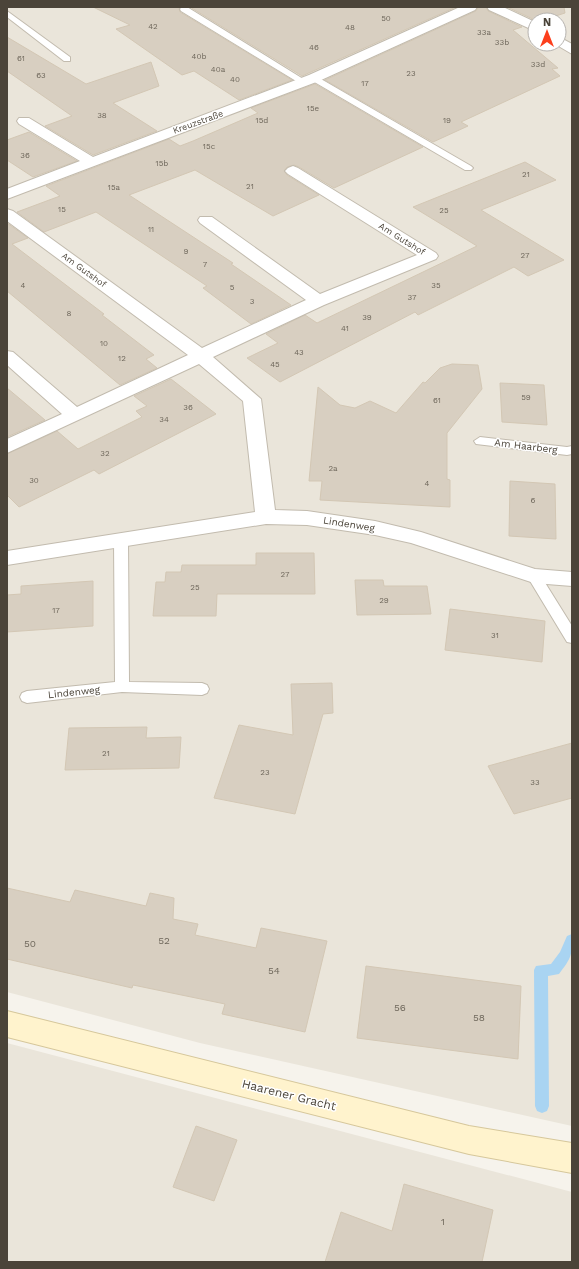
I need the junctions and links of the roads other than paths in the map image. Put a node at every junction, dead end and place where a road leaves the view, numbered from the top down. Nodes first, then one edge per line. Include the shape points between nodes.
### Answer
1 (471, 7) edge
2 (493, 7) edge
3 (184, 9) dead end
4 (7, 13) edge
5 (527, 23) edge
6 (68, 59) dead end
7 (309, 80) junction
8 (24, 121) dead end
9 (91, 162) junction
10 (468, 168) dead end
11 (293, 171) dead end
12 (7, 194) edge
13 (7, 214) edge
14 (206, 220) dead end
15 (318, 301) junction
16 (200, 355) junction
17 (7, 356) edge
18 (74, 414) junction
19 (480, 441) dead end
20 (7, 447) edge
21 (572, 450) edge
22 (266, 517) junction
23 (121, 540) junction
24 (7, 558) edge
25 (534, 576) junction
26 (572, 578) edge
27 (572, 638) edge
28 (122, 687) junction
29 (202, 690) dead end
30 (27, 697) dead end
31 (7, 1024) edge
32 (572, 1158) edge

1 - 7 street, Kreuzstraße
2 - 5 street
3 - 7 lane
4 - 6 lane
7 - 9 street, Kreuzstraße
7 - 10 lane
8 - 9 street
9 - 12 street, Kreuzstraße
11 - 15 street, Am Gutshof via 430,256
13 - 16 street, Am Gutshof
14 - 15 street
15 - 16 street, Am Gutshof
16 - 18 street, Am Gutshof
16 - 22 street, Am Gutshof via 252,399
17 - 18 street
18 - 20 street, Am Gutshof
19 - 21 lane, Am Haarberg
22 - 23 street, Lindenweg
22 - 25 street, Lindenweg via 307,518 414,536
23 - 24 street, Lindenweg
23 - 28 lane
25 - 26 street, Lindenweg
25 - 27 lane
28 - 29 lane, Lindenweg
28 - 30 lane, Lindenweg
31 - 32 main road, Haarener Gracht via 469,1140

